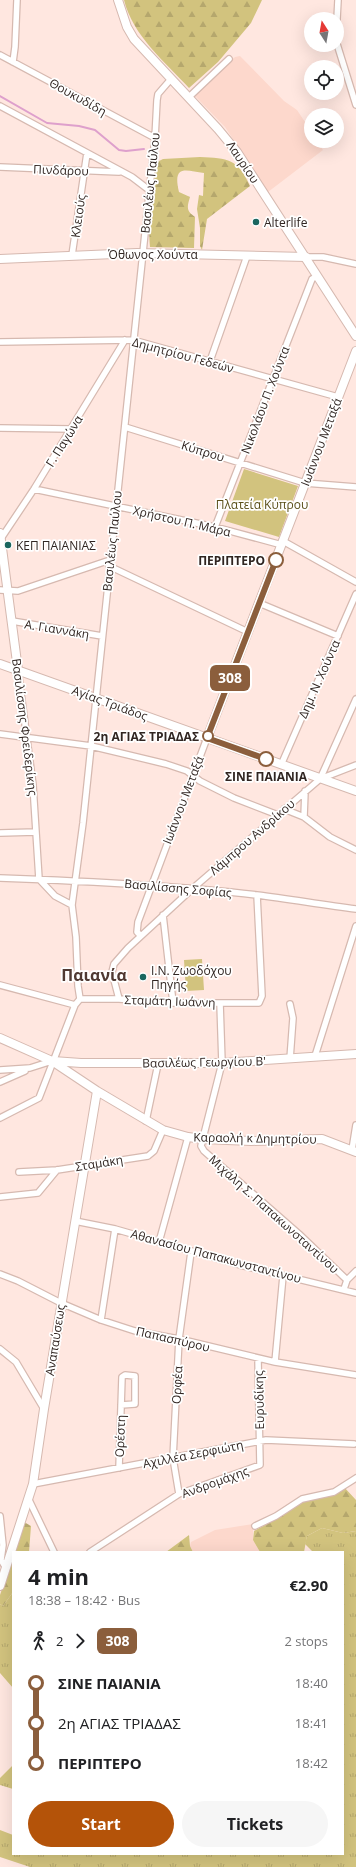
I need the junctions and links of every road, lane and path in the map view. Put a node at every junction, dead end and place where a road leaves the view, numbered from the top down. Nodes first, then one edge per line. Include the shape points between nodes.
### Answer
1 (17, 0) edge
2 (118, 0) edge
3 (338, 0) edge
4 (337, 12) edge
5 (339, 52) edge
6 (0, 55) edge
7 (229, 59) dead end
8 (13, 62) junction
9 (171, 79) junction
10 (189, 97) junction
11 (356, 105) edge
12 (0, 106) edge
13 (155, 138) junction
14 (87, 153) junction
15 (0, 167) edge
16 (84, 171) junction
17 (121, 172) junction
18 (149, 190) junction
19 (144, 253) junction
20 (72, 256) junction
21 (247, 256) junction
22 (306, 257) junction
23 (0, 259) edge
24 (356, 264) edge
25 (317, 276) junction
26 (356, 336) edge
27 (125, 340) junction
28 (133, 340) junction
29 (0, 342) edge
30 (356, 351) edge
31 (210, 361) junction
32 (273, 379) junction
33 (338, 397) junction
34 (124, 427) junction
35 (0, 428) edge
36 (71, 429) junction
37 (241, 463) junction
38 (305, 483) junction
39 (356, 487) edge
40 (34, 489) junction
41 (116, 506) junction
42 (215, 527) junction
43 (0, 538) edge
44 (282, 543) junction
45 (110, 563) junction
46 (356, 582) edge
47 (4, 591) edge
48 (356, 594) edge
49 (259, 603) junction
50 (12, 621) junction
51 (248, 632) junction
52 (102, 636) junction
53 (338, 636) junction
54 (0, 664) edge
55 (18, 670) junction
56 (95, 698) junction
57 (356, 699) edge
58 (0, 734) edge
59 (27, 737) junction
60 (207, 738) junction
61 (91, 746) junction
62 (281, 765) junction
63 (356, 766) edge
64 (193, 775) junction
65 (320, 778) junction
66 (305, 791) junction
67 (356, 792) edge
68 (284, 809) junction
69 (278, 815) junction
70 (304, 817) junction
71 (36, 832) junction
72 (0, 833) edge
73 (356, 850) edge
74 (0, 878) edge
75 (38, 879) junction
76 (75, 880) junction
77 (151, 886) junction
78 (192, 889) junction
79 (257, 895) junction
80 (72, 905) junction
81 (356, 910) edge
82 (163, 915) junction
83 (356, 926) edge
84 (141, 936) junction
85 (0, 986) edge
86 (80, 999) junction
87 (119, 999) junction
88 (173, 1003) junction
89 (220, 1003) junction
90 (290, 1004) dead end
91 (75, 1005) junction
92 (0, 1038) edge
93 (356, 1054) edge
94 (315, 1056) junction
95 (290, 1059) junction
96 (52, 1061) junction
97 (222, 1063) junction
98 (158, 1064) junction
99 (30, 1068) junction
100 (0, 1070) edge
101 (0, 1082) edge
102 (97, 1091) junction
103 (0, 1118) edge
104 (146, 1121) junction
105 (356, 1125) edge
106 (163, 1130) junction
107 (188, 1137) junction
108 (203, 1139) junction
109 (354, 1151) edge
110 (85, 1165) junction
111 (57, 1170) junction
112 (19, 1172) dead end
113 (0, 1197) edge
114 (75, 1222) junction
115 (116, 1229) junction
116 (159, 1242) junction
117 (191, 1252) junction
118 (356, 1271) edge
119 (0, 1274) edge
120 (283, 1276) junction
121 (347, 1280) junction
122 (344, 1289) junction
123 (356, 1293) edge
124 (61, 1302) junction
125 (101, 1320) junction
126 (179, 1339) junction
127 (0, 1349) edge
128 (258, 1359) junction
129 (275, 1362) junction
130 (356, 1374) edge
131 (121, 1405) junction
132 (44, 1409) junction
133 (260, 1442) junction
134 (354, 1444) dead end
135 (173, 1458) junction
136 (119, 1468) junction
137 (356, 1478) edge
138 (33, 1484) junction
139 (179, 1494) junction
140 (29, 1500) junction
141 (0, 1516) edge
142 (255, 1526) dead end
143 (54, 1551) edge
144 (92, 1551) edge
145 (6, 1568) junction
146 (0, 1586) edge

1 - 8 street
2 - 9 street, Λαυρίου via 131,34
3 - 4 street
5 - 11 street
6 - 8 street, Θουκυδίδη
7 - 10 street
8 - 13 street, Θουκυδίδη
9 - 10 street, Λαυρίου
9 - 13 street, Βασιλέως Παύλου via 158,94
10 - 22 street, Λαυρίου via 237,152
12 - 14 street
13 - 18 street, Βασιλέως Παύλου
14 - 16 street, Κλειούς
14 - 17 street
15 - 16 street, Πινδάρου
16 - 17 street, Πινδάρου
16 - 20 street, Κλειούς
17 - 18 street via 144,184
18 - 19 street, Βασιλέως Παύλου
19 - 20 street, Όθωνος Χούντα
19 - 21 street, Όθωνος Χούντα
19 - 28 street, Βασιλέως Παύλου
20 - 23 street, Όθωνος Χούντα
21 - 22 street, Όθωνος Χούντα
21 - 31 street
22 - 24 street via 323,257
22 - 25 street, Λαυρίου
25 - 26 street, Λαυρίου
25 - 32 street, Νικολάου Π. Χούντα via 312,279
27 - 28 street, Δημητρίου Γεδεών
27 - 29 street, Δημητρίου Γεδεών
27 - 36 street, Γ. Παγώνα
28 - 31 street, Δημητρίου Γεδεών
28 - 34 street, Βασιλέως Παύλου
30 - 33 street, Ιωάννου Μεταξά
31 - 32 street, Δημητρίου Γεδεών
32 - 33 street, Δημητρίου Γεδεών
32 - 37 street, Νικολάου Π. Χούντα
33 - 38 street, Ιωάννου Μεταξά
34 - 37 street, Κύπρου
34 - 41 street, Βασιλέως Παύλου
35 - 36 street
36 - 40 street, Γ. Παγώνα
37 - 38 street, Κύπρου
37 - 42 street, Νικολάου Π. Χούντα
38 - 39 street, Κύπρου
38 - 44 street, Ιωάννου Μεταξά
40 - 41 street, Χρήστου Π. Μάρα
40 - 43 street, Γ. Παγώνα
41 - 42 street, Χρήστου Π. Μάρα
41 - 45 street, Βασιλέως Παύλου
42 - 44 street, Χρήστου Π. Μάρα
43 - 47 street, Βασιλίσσης Φρειδερίκης
44 - 46 street, Χρήστου Π. Μάρα
44 - 49 street, Ιωάννου Μεταξά
45 - 47 street via 18,591
45 - 51 street
45 - 52 street, Βασιλέως Παύλου
47 - 50 street, Βασιλίσσης Φρειδερίκης
48 - 53 street, Δημ. Ν. Χούντα
49 - 51 street, Ιωάννου Μεταξά
49 - 53 street
50 - 52 street, Α. Γιαννάκη
50 - 55 street, Βασιλίσσης Φρειδερίκης
51 - 60 street, Ιωάννου Μεταξά
52 - 56 street, Βασιλέως Παύλου
53 - 62 street, Δημ. Ν. Χούντα
54 - 55 street, Αγίας Τριάδος
55 - 56 street, Αγίας Τριάδος
55 - 59 street, Βασιλίσσης Φρειδερίκης
56 - 60 street, Αγίας Τριάδος
56 - 61 street, Βασιλέως Παύλου
57 - 65 street
58 - 59 street
59 - 61 street
59 - 71 street, Βασιλίσσης Φρειδερίκης
60 - 62 street, Αγίας Τριάδος
60 - 64 street, Ιωάννου Μεταξά
61 - 64 street via 148,758
61 - 76 street, Βασιλέως Παύλου
62 - 65 street, Αγίας Τριάδος
63 - 65 street, Λάμπρου Ανδρίκου
64 - 69 street via 234,798
64 - 77 street, Ιωάννου Μεταξά
65 - 66 street, Λάμπρου Ανδρίκου
65 - 67 street, Αγίας Τριάδος
66 - 68 street, Λάμπρου Ανδρίκου
66 - 70 street
68 - 69 street, Λάμπρου Ανδρίκου
68 - 70 street
69 - 78 street, Λάμπρου Ανδρίκου
70 - 73 street via 330,838
71 - 72 street
71 - 75 street, Βασιλίσσης Φρειδερίκης
74 - 75 street, Βασιλίσσης Σοφίας
75 - 76 street, Βασιλίσσης Σοφίας
75 - 80 street via 55,896
76 - 77 street, Βασιλίσσης Σοφίας
76 - 80 street, Βασιλέως Παύλου
77 - 78 street, Βασιλίσσης Σοφίας
77 - 84 street, Ιωάννου Μεταξά via 138,922 137,932
78 - 79 street, Βασιλίσσης Σοφίας
78 - 82 street, Λάμπρου Ανδρίκου
79 - 81 street, Βασιλίσσης Σοφίας
79 - 89 street, Σταμάτη Ιωάννη via 262,996 259,1003
80 - 86 street, Βασιλέως Παύλου
82 - 84 street, Λάμπρου Ανδρίκου
82 - 88 street
83 - 94 street
84 - 87 street, Λάμπρου Ανδρίκου via 114,964 112,972
85 - 91 street
86 - 87 street, Σταμάτη Ιωάννη
86 - 91 street
87 - 88 street, Σταμάτη Ιωάννη
88 - 89 street, Σταμάτη Ιωάννη
89 - 97 street
90 - 95 street via 293,1018
91 - 96 street
92 - 96 street
93 - 94 street, Βασιλέως Γεωργίου Β'
94 - 95 street, Βασιλέως Γεωργίου Β'
95 - 97 street, Βασιλέως Γεωργίου Β'
96 - 98 street, Βασιλέως Γεωργίου Β'
96 - 99 street
96 - 102 street, Καραολή κ Δημητρίου
96 - 103 street via 39,1098
97 - 98 street, Βασιλέως Γεωργίου Β'
97 - 108 street
98 - 104 street
99 - 100 street
99 - 101 street
102 - 104 street, Καραολή κ Δημητρίου
102 - 110 street, Αναπαύσεως
104 - 106 street, Καραολή κ Δημητρίου
105 - 109 street
106 - 107 street, Καραολή κ Δημητρίου
106 - 110 street, Σταμάκη via 151,1155
107 - 108 street, Καραολή κ Δημητρίου
107 - 116 street
108 - 109 street, Καραολή κ Δημητρίου via 322,1140
108 - 121 street, Μιχάλη Σ. Παπακωνσταντίνου via 204,1150
110 - 111 street, Σταμάκη
110 - 114 street, Αναπαύσεως
111 - 112 street, Σταμάκη
111 - 113 street via 38,1194
114 - 115 street, Αθανασίου Παπακωνσταντίνου
114 - 124 street, Αναπαύσεως
115 - 116 street, Αθανασίου Παπακωνσταντίνου
115 - 125 street
116 - 117 street, Αθανασίου Παπακωνσταντίνου
117 - 120 street, Αθανασίου Παπακωνσταντίνου
117 - 126 street, Ορφέα
118 - 121 street
119 - 124 street, Παπασπύρου
120 - 122 street, Αθανασίου Παπακωνσταντίνου
120 - 129 street
121 - 122 street, Μιχάλη Σ. Παπακωνσταντίνου
122 - 123 street, Αθανασίου Παπακωνσταντίνου
124 - 125 street, Παπασπύρου
124 - 132 street, Αναπαύσεως
125 - 126 street, Παπασπύρου via 135,1331
126 - 128 street, Παπασπύρου
126 - 135 street, Ορφέα
127 - 132 street via 16,1362
128 - 129 street, Παπασπύρου
128 - 133 street, Ευρυδίκης
129 - 130 street, Παπασπύρου
131 - 131 street, Ορέστη via 122,1377 135,1376 136,1404
131 - 136 street, Ορέστη
132 - 138 street, Αναπαύσεως
133 - 134 street, Αχιλλέα Σερφιώτη via 266,1440
133 - 135 street, Αχιλλέα Σερφιώτη
133 - 139 street, Ανδρομάχης via 260,1465
135 - 136 street, Αχιλλέα Σερφιώτη
135 - 139 street, Ορφέα
136 - 138 street, Αχιλλέα Σερφιώτη
137 - 142 street via 334,1492 302,1499
138 - 140 street, Αναπαύσεως
139 - 144 street, Ανδρομάχης
140 - 143 street
140 - 145 street, Αναπαύσεως
141 - 145 street via 3,1545 1,1560
145 - 146 street, Αναπαύσεως

